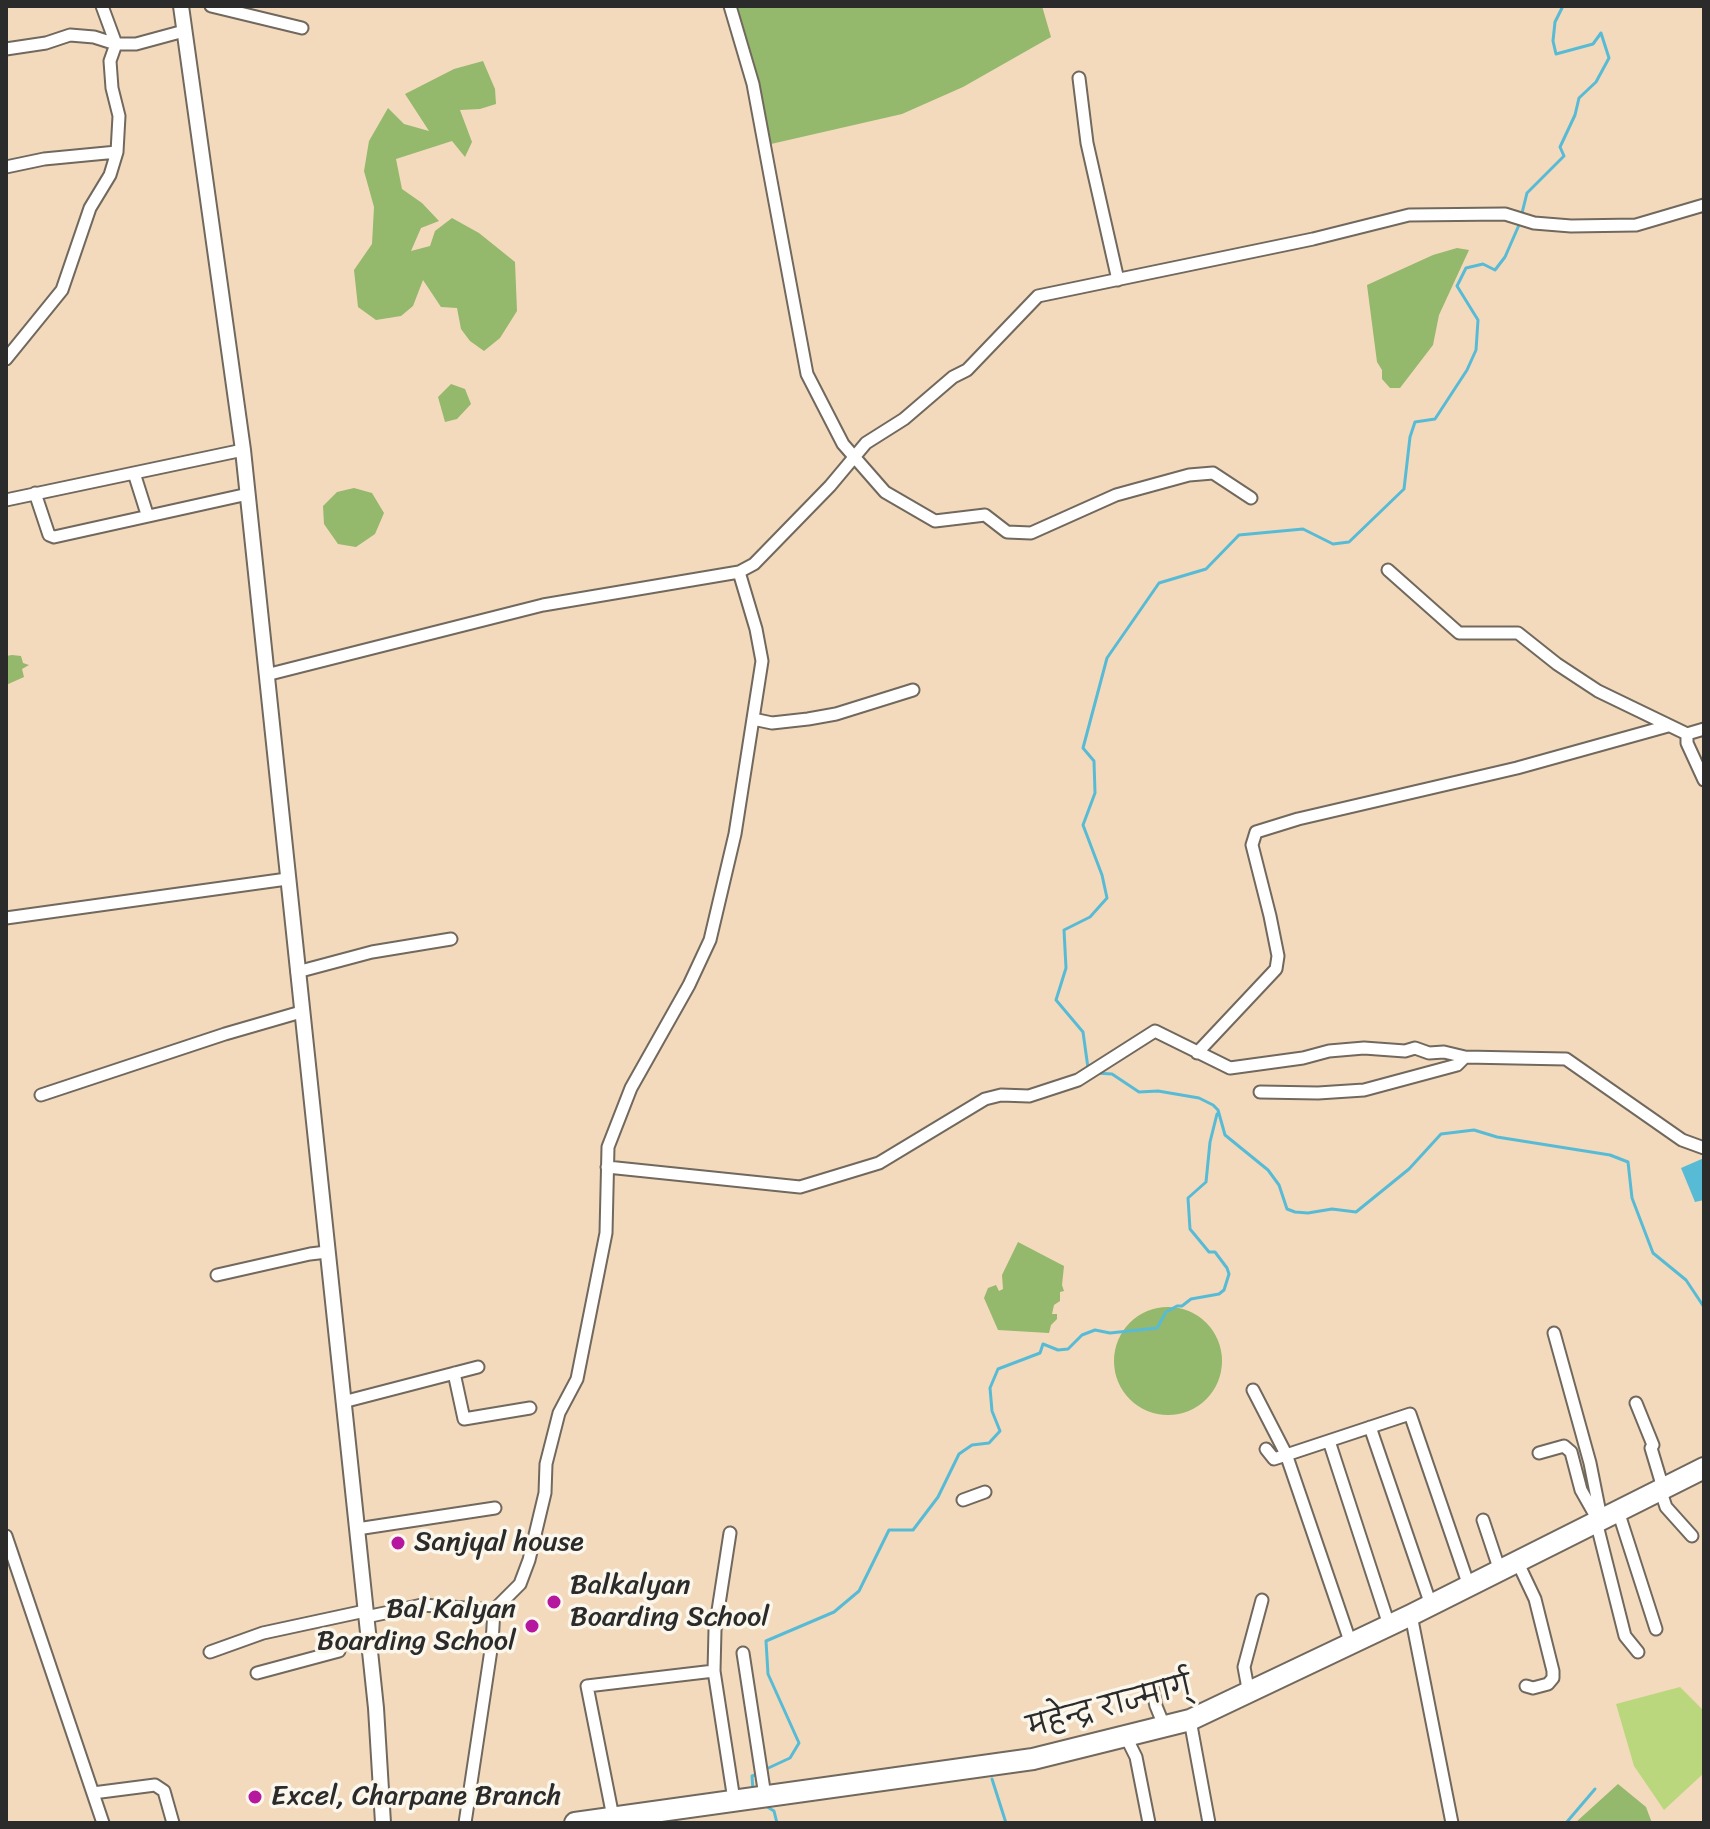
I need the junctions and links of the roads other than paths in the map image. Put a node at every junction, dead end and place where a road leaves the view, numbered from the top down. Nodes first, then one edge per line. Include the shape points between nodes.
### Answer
1 (102, 6) edge
2 (181, 6) edge
3 (211, 6) edge
4 (730, 6) edge
5 (302, 28) dead end
6 (184, 31) junction
7 (116, 44) junction
8 (6, 49) edge
9 (1079, 78) dead end
10 (117, 152) junction
11 (6, 167) edge
12 (1704, 205) edge
13 (1118, 280) junction
14 (6, 359) edge
15 (243, 450) junction
16 (853, 458) junction
17 (134, 473) junction
18 (35, 493) junction
19 (248, 494) junction
20 (1251, 498) dead end
21 (6, 500) edge
22 (147, 514) junction
23 (1388, 570) dead end
24 (739, 572) junction
25 (266, 675) junction
26 (913, 690) dead end
27 (753, 719) junction
28 (1668, 726) junction
29 (1704, 729) edge
30 (1687, 734) junction
31 (1704, 780) edge
32 (287, 879) junction
33 (6, 918) edge
34 (451, 939) dead end
35 (297, 972) junction
36 (301, 1012) junction
37 (1197, 1053) junction
38 (1465, 1057) junction
39 (1260, 1092) dead end
40 (41, 1095) dead end
41 (1704, 1148) edge
42 (607, 1167) junction
43 (327, 1252) junction
44 (217, 1275) dead end
45 (1554, 1333) dead end
46 (478, 1367) dead end
47 (454, 1373) junction
48 (1253, 1390) dead end
49 (343, 1402) junction
50 (1636, 1403) dead end
51 (530, 1408) dead end
52 (1370, 1427) junction
53 (1329, 1441) junction
54 (1266, 1449) dead end
55 (1539, 1453) dead end
56 (1286, 1454) junction
57 (1704, 1468) edge
58 (1662, 1488) junction
59 (985, 1492) dead end
60 (963, 1500) dead end
61 (495, 1508) dead end
62 (1603, 1517) junction
63 (1483, 1520) dead end
64 (357, 1529) junction
65 (730, 1533) dead end
66 (6, 1536) edge
67 (1692, 1536) dead end
68 (1509, 1566) junction
69 (1469, 1586) junction
70 (1262, 1600) dead end
71 (1431, 1605) junction
72 (494, 1610) junction
73 (366, 1614) junction
74 (1411, 1615) junction
75 (1389, 1625) junction
76 (1656, 1629) dead end
77 (1351, 1644) junction
78 (339, 1651) dead end
79 (210, 1652) dead end
80 (1638, 1652) dead end
81 (743, 1653) dead end
82 (714, 1671) junction
83 (257, 1673) dead end
84 (1526, 1686) dead end
85 (1152, 1688) dead end
86 (1249, 1694) junction
87 (1190, 1720) junction
88 (1165, 1728) junction
89 (1126, 1737) junction
90 (93, 1793) junction
91 (765, 1796) junction
92 (734, 1800) junction
93 (613, 1817) junction
94 (103, 1823) edge
95 (173, 1823) edge
96 (383, 1823) edge
97 (465, 1823) edge
98 (575, 1823) edge
99 (1149, 1823) edge
100 (1209, 1823) edge
101 (1452, 1823) edge

1 - 7 street
2 - 6 street
3 - 5 street
4 - 16 street via 753,84 807,374
6 - 7 street
6 - 15 street
7 - 8 street via 70,35
7 - 10 street via 110,61 119,116
9 - 13 street via 1087,143
10 - 11 street
10 - 14 street via 90,208 62,290
12 - 13 street via 1636,225 1534,223 1505,214 1409,215
13 - 16 street via 1038,296 967,370
15 - 17 street
15 - 19 street
16 - 20 street via 885,492 935,521 985,515 1007,532 1031,533 1116,495 1189,475 1213,473
16 - 24 street via 754,564
17 - 18 street
17 - 22 street
18 - 21 street
18 - 22 street via 52,537
19 - 22 street
19 - 25 street
23 - 28 street via 1459,633 1518,633 1598,691
24 - 25 street via 543,605
24 - 27 street via 762,661
25 - 32 street
26 - 27 street via 836,714 772,723
27 - 42 street via 735,834 710,940 631,1088 608,1147
28 - 30 street
28 - 37 street via 1256,832 1252,845 1278,956 1276,969
29 - 30 street
30 - 31 street
32 - 33 street
32 - 35 street
34 - 35 street
35 - 36 street
36 - 40 street
36 - 43 street
37 - 38 street via 1230,1068 1364,1048 1415,1048
37 - 42 street via 1155,1031 1078,1080 1029,1096 985,1099 879,1163 800,1187
38 - 39 street via 1457,1065 1364,1090
38 - 41 street via 1572,1061 1682,1140
42 - 72 street via 606,1233 577,1379 559,1413 529,1560 520,1584
43 - 44 street
43 - 49 street
45 - 62 street
46 - 47 street
47 - 49 street
47 - 51 street via 464,1419
48 - 56 street
49 - 64 street
50 - 58 street
52 - 53 street
52 - 69 street via 1410,1414
52 - 71 street
53 - 56 street
53 - 75 street
54 - 56 street via 1274,1459
55 - 62 street via 1564,1446 1571,1452 1581,1490
56 - 77 street
57 - 58 highway, महेन्द्र राज्मार्ग्
58 - 62 highway, महेन्द्र राज्मार्ग्
58 - 67 street via 1666,1507
59 - 60 street
61 - 64 street
62 - 68 highway, महेन्द्र राज्मार्ग्
62 - 76 street
62 - 80 street via 1625,1636
63 - 68 street
64 - 73 street
65 - 82 street
66 - 90 street
68 - 69 highway, महेन्द्र राज्मार्ग्
68 - 84 street via 1535,1599 1553,1671 1548,1684
69 - 71 highway, महेन्द्र राज्मार्ग्
70 - 86 street via 1244,1667
71 - 74 highway, महेन्द्र राज्मार्ग्
72 - 73 street via 422,1605
72 - 97 street
73 - 79 street via 263,1633
73 - 96 street
74 - 75 highway, महेन्द्र राज्मार्ग्
74 - 101 street
75 - 77 highway, महेन्द्र राज्मार्ग्
77 - 86 highway, महेन्द्र राज्मार्ग्
78 - 83 street
81 - 91 street
82 - 92 street
82 - 93 street via 587,1686
85 - 88 street
86 - 87 highway, महेन्द्र राज्मार्ग्
87 - 88 highway, महेन्द्र राज्मार्ग्
87 - 100 street
88 - 89 highway, महेन्द्र राज्मार्ग्
89 - 91 highway, महेन्द्र राज्मार्ग् via 1033,1759
89 - 99 street via 1136,1757
90 - 94 street
90 - 95 street via 155,1785 164,1791
91 - 92 highway, महेन्द्र राज्मार्ग्
92 - 93 highway, महेन्द्र राज्मार्ग्
93 - 98 highway, महेन्द्र राज्मार्ग्

